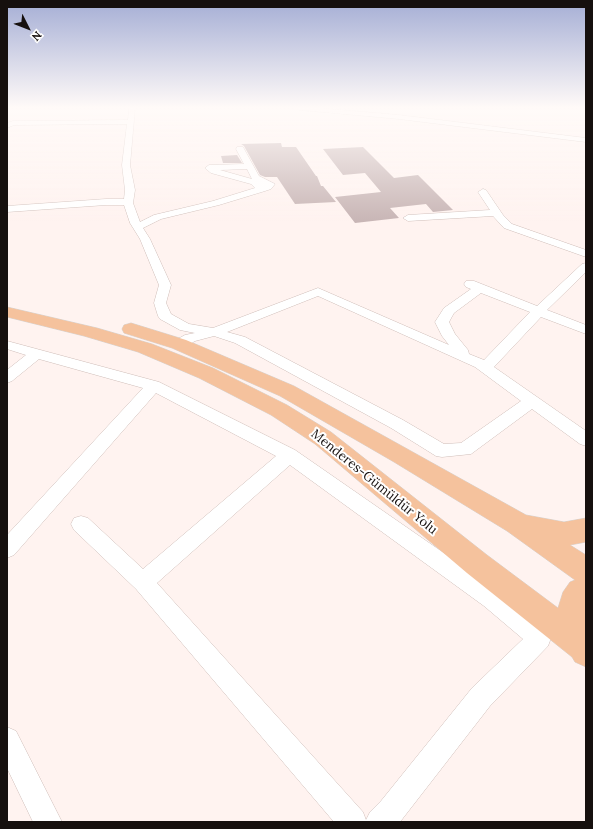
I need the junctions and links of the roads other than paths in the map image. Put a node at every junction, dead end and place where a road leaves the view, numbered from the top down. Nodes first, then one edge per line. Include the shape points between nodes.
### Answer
1 (128, 147) edge
2 (240, 149) dead end
3 (247, 166) junction
4 (262, 189) junction
5 (483, 192) dead end
6 (128, 203) junction
7 (7, 209) edge
8 (496, 213) junction
9 (408, 218) dead end
10 (138, 228) junction
11 (586, 254) edge
12 (586, 266) edge
13 (7, 300) edge
14 (7, 312) edge
15 (538, 312) junction
16 (586, 330) edge
17 (214, 332) junction
18 (180, 344) junction
19 (7, 345) edge
20 (37, 353) junction
21 (462, 356) junction
22 (485, 368) junction
23 (7, 378) edge
24 (154, 386) junction
25 (533, 401) junction
26 (586, 440) edge
27 (289, 455) junction
28 (81, 524) dead end
29 (516, 524) junction
30 (586, 530) edge
31 (7, 549) edge
32 (586, 571) edge
33 (142, 582) junction
34 (586, 589) edge
35 (585, 648) edge
36 (7, 740) edge
37 (48, 822) edge
38 (353, 822) edge
39 (380, 822) edge

1 - 6 street via 126,165 130,190
2 - 3 street
3 - 4 street via 256,178 271,184
3 - 4 street via 210,168 254,182
4 - 10 street via 158,217
5 - 8 street
6 - 7 street via 106,202
6 - 10 street
8 - 9 street
8 - 11 street via 508,226
10 - 17 street via 166,285 160,303 165,316 185,327
12 - 15 street
13 - 18 main road, Menderes-Gümüldür Yolu via 63,310
14 - 35 main road, Menderes-Gümüldür Yolu via 145,348 206,373 280,410 323,438
15 - 16 street
15 - 21 street via 475,286 449,311 442,322 449,336 461,350
15 - 22 street
17 - 18 street via 190,338
17 - 21 street via 318,292
17 - 25 street via 240,340 281,361 442,451 465,449
18 - 29 main road, Menderes-Gümüldür Yolu via 287,391
19 - 20 street
20 - 23 street
20 - 24 street
21 - 22 street
22 - 25 street
24 - 27 street
24 - 31 street
25 - 26 street
27 - 33 street
27 - 39 street via 492,599 540,638 481,697
28 - 33 street
29 - 30 main road via 564,534
29 - 32 main road, Menderes-Gümüldür Yolu
33 - 38 street
34 - 35 main road via 580,592 574,602 572,615 575,630
36 - 37 street

